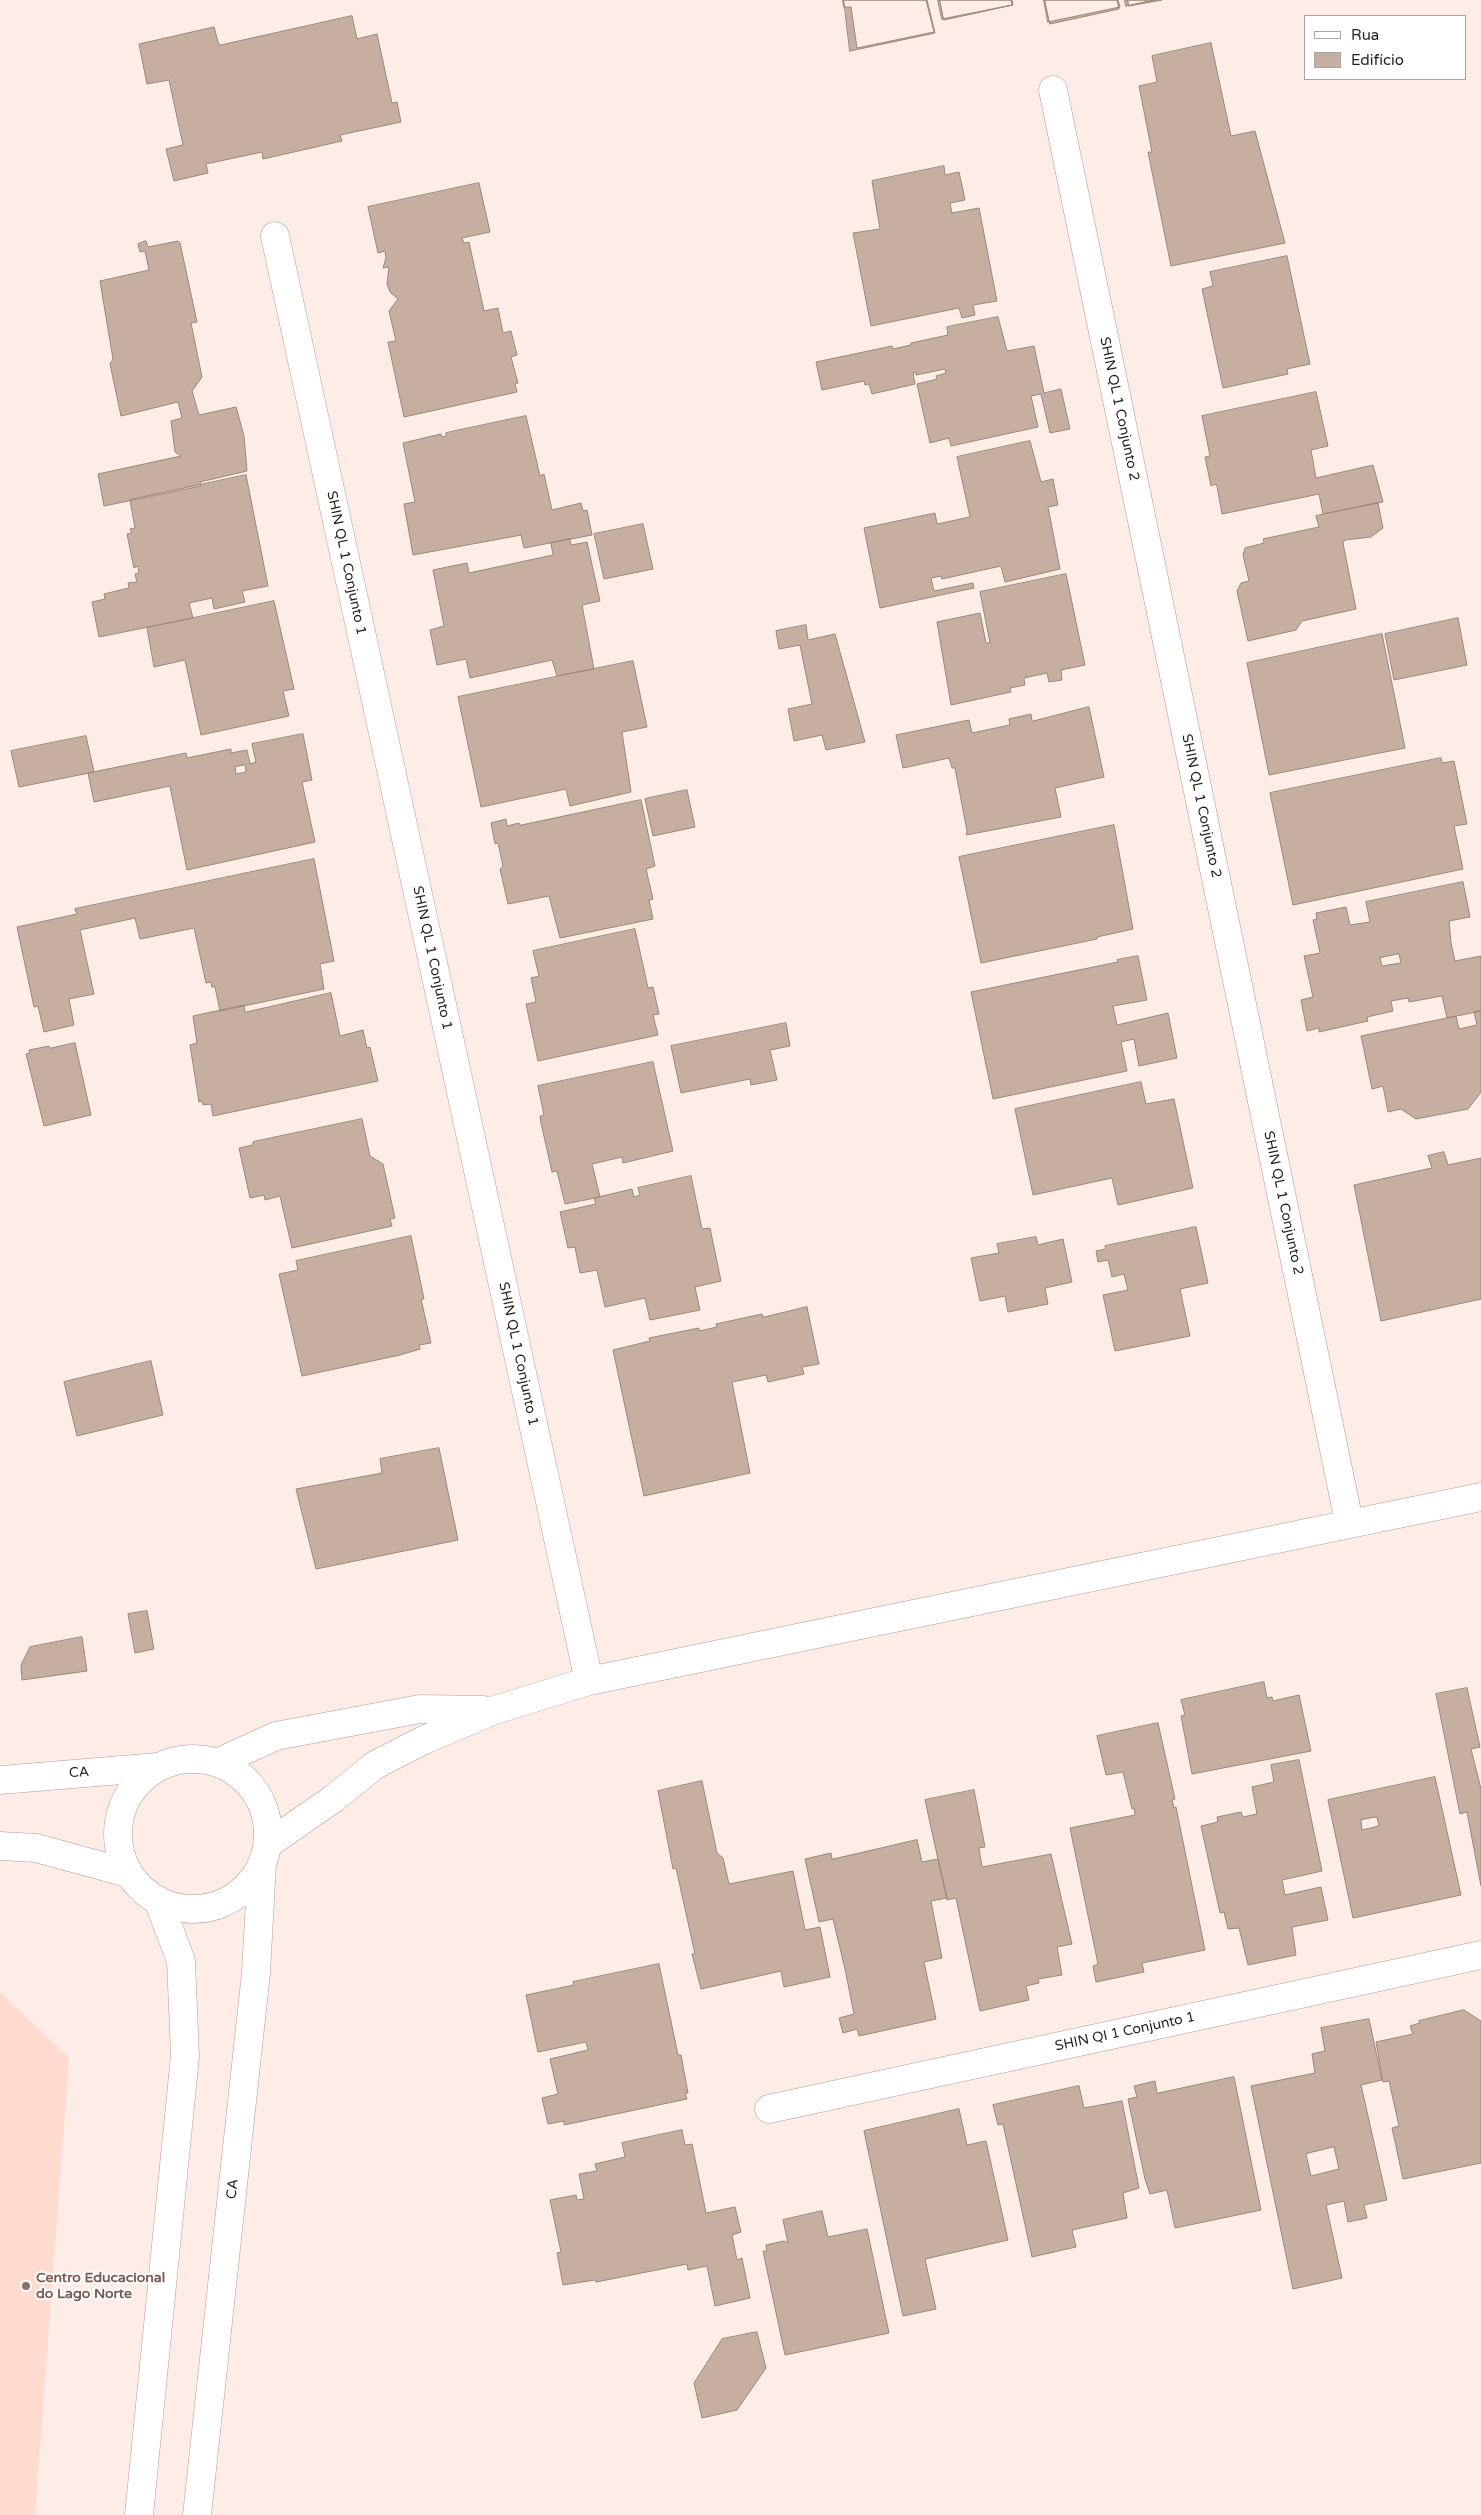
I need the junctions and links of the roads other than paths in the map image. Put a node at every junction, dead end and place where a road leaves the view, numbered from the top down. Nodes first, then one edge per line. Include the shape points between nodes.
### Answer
1 (1053, 90) dead end
2 (275, 236) dead end
3 (1481, 1497) edge
4 (1349, 1522) junction
5 (590, 1681) junction
6 (495, 1710) junction
7 (219, 1762) junction
8 (158, 1767) junction
9 (0, 1780) edge
10 (0, 1846) edge
11 (265, 1854) junction
12 (128, 1873) junction
13 (158, 1900) junction
14 (1481, 1955) edge
15 (769, 2109) dead end
16 (139, 2515) edge
17 (197, 2515) edge

1 - 4 street, SHIN QL 1 Conjunto 2
2 - 5 street, SHIN QL 1 Conjunto 1
3 - 4 street
4 - 5 street
5 - 6 street
6 - 7 street via 420,1709 355,1721 276,1736
6 - 11 street via 424,1740 375,1766
7 - 8 street via 199,1758 178,1760
7 - 11 street via 252,1786 262,1804 268,1823
8 - 9 street, CA
8 - 12 street via 137,1784 120,1813 118,1840
10 - 12 street via 36,1848
11 - 13 street via 251,1881 236,1895 218,1904 198,1909 177,1908
11 - 17 street, CA via 256,1973
12 - 13 street
13 - 16 street via 181,1961 185,2056
14 - 15 street, SHIN QI 1 Conjunto 1

